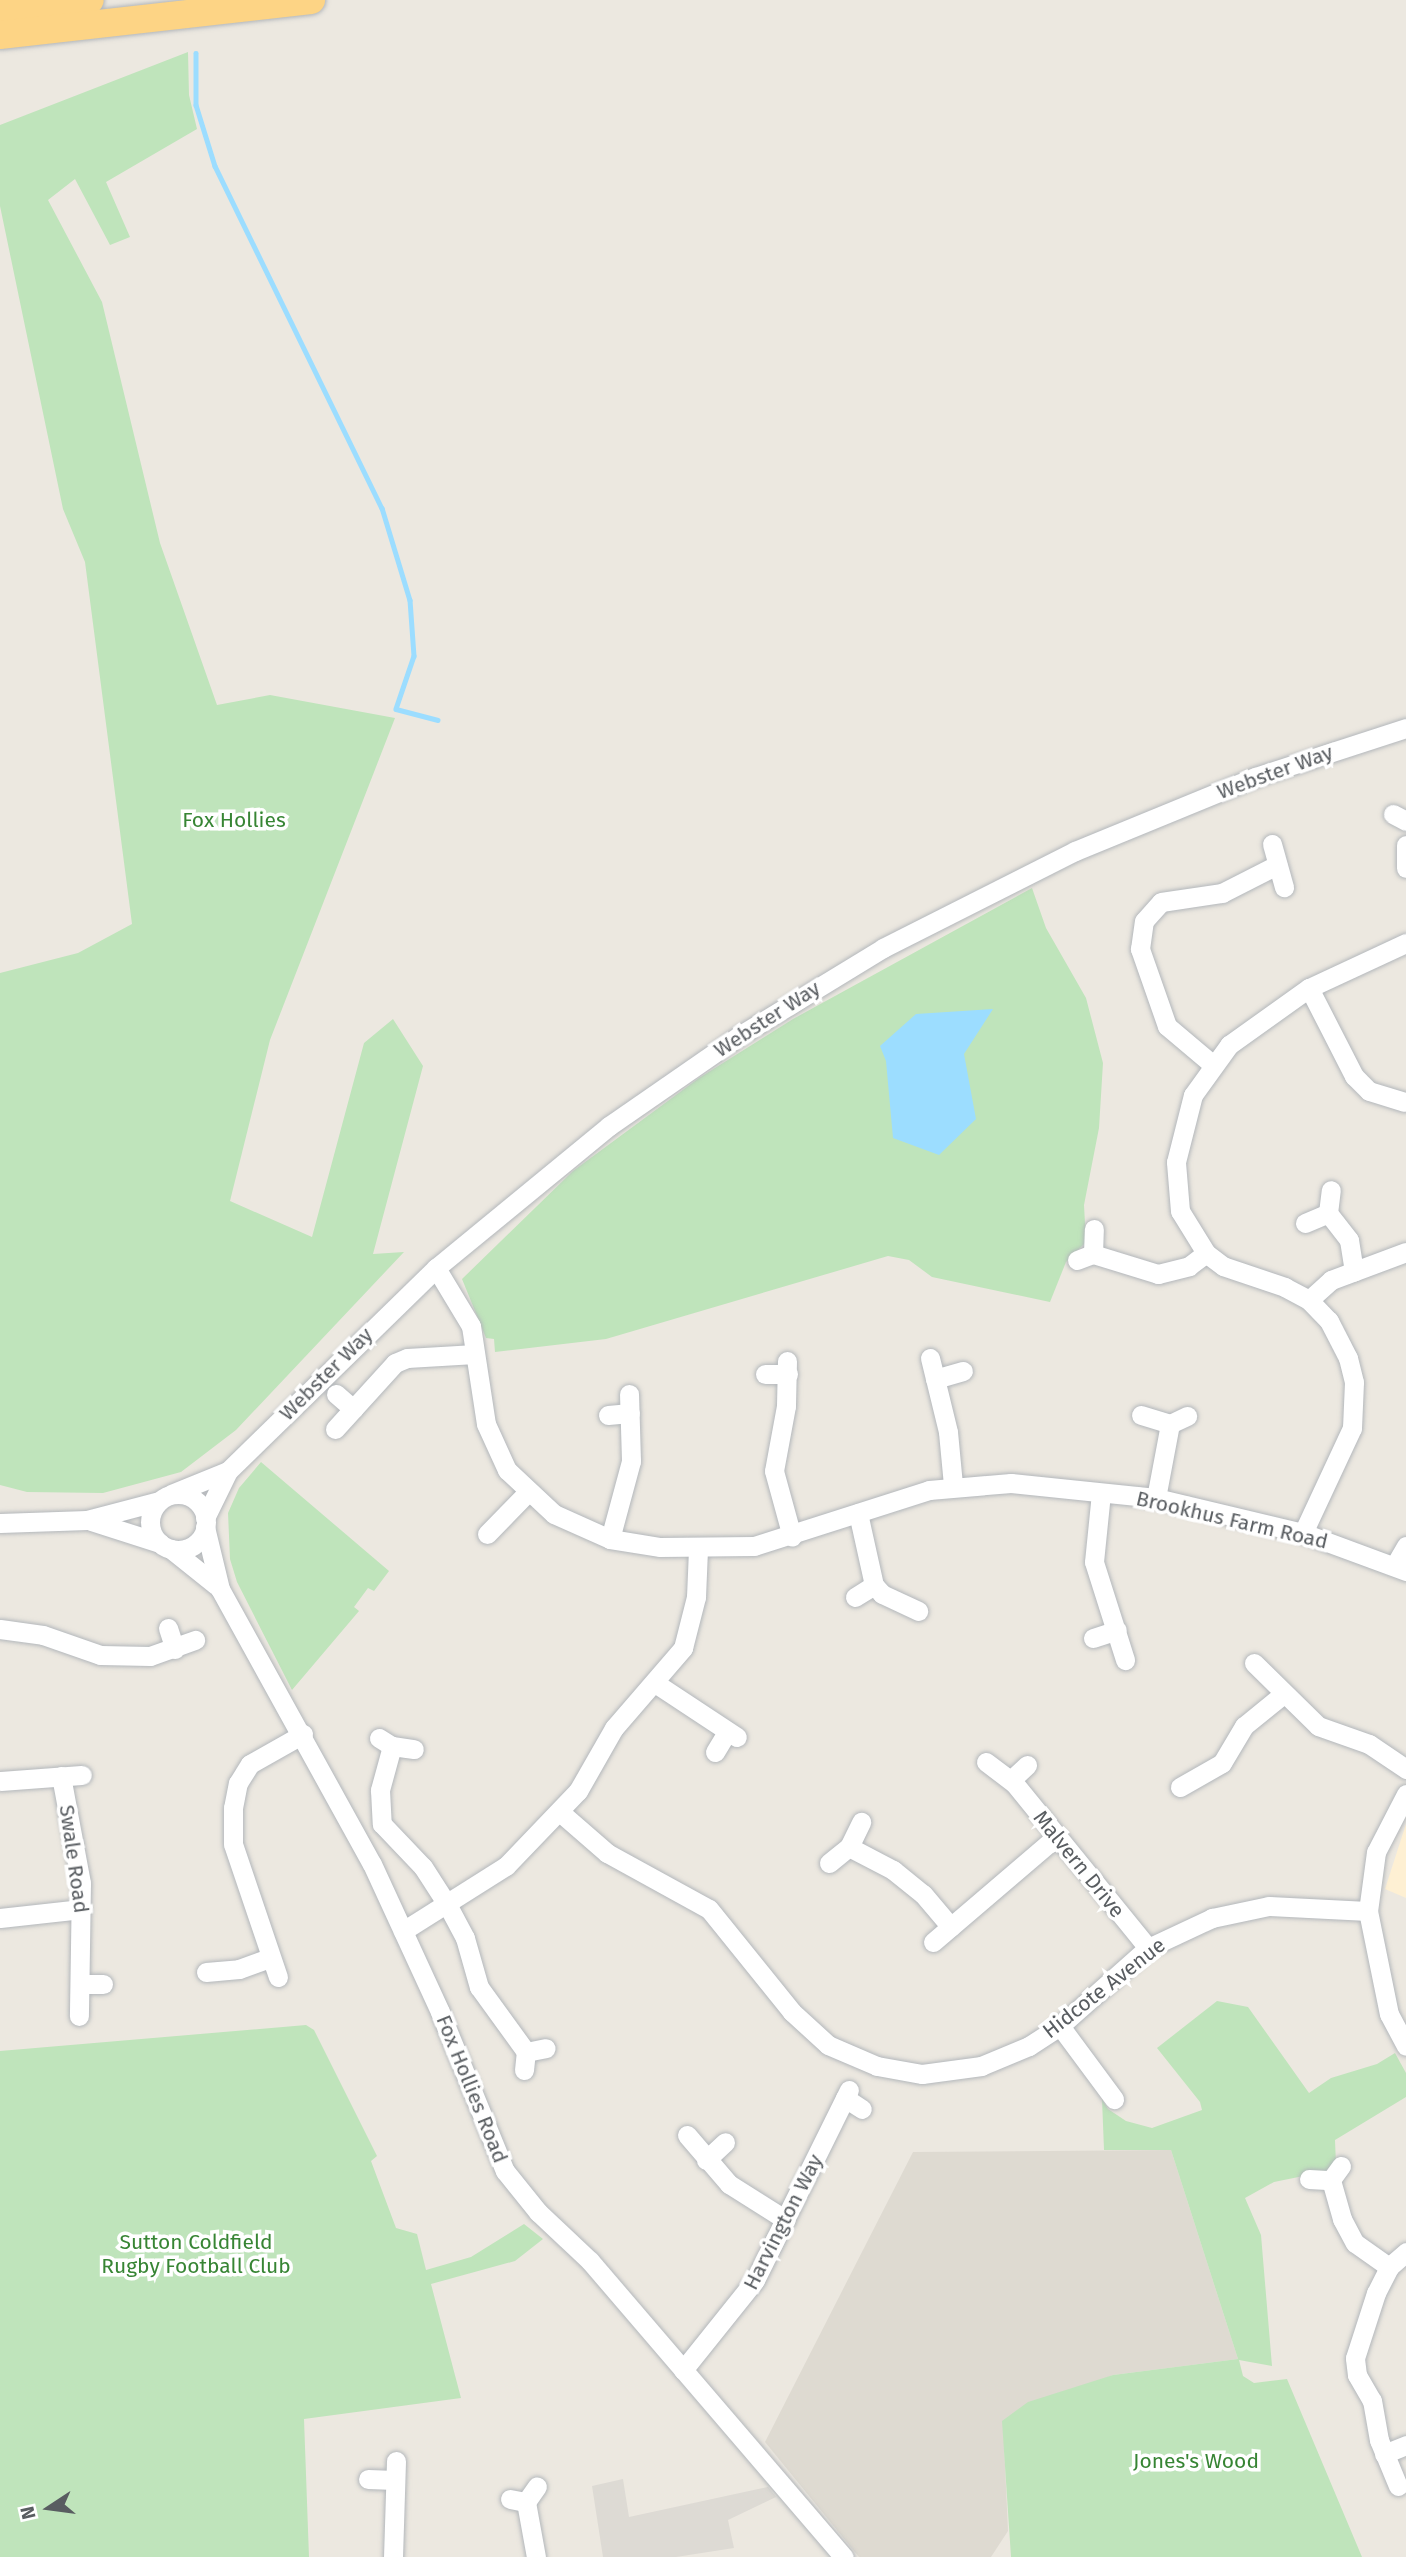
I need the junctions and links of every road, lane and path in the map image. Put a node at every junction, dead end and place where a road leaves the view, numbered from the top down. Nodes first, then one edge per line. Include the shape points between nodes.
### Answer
1 (90, 0) edge
2 (311, 0) edge
3 (0, 9) edge
4 (0, 35) edge
5 (1406, 728) edge
6 (1272, 844) dead end
7 (1406, 845) edge
8 (1277, 864) junction
9 (1406, 868) edge
10 (1283, 887) dead end
11 (1406, 943) edge
12 (1309, 988) junction
13 (1212, 1064) junction
14 (1404, 1105) edge
15 (1331, 1190) dead end
16 (1328, 1213) junction
17 (1306, 1223) dead end
18 (1094, 1230) dead end
19 (1406, 1252) edge
20 (1206, 1253) junction
21 (436, 1268) junction
22 (1354, 1272) junction
23 (1309, 1300) junction
24 (475, 1354) junction
25 (930, 1357) dead end
26 (962, 1371) dead end
27 (765, 1374) dead end
28 (935, 1378) junction
29 (336, 1394) dead end
30 (353, 1409) junction
31 (608, 1415) dead end
32 (1141, 1415) dead end
33 (335, 1429) dead end
34 (228, 1471) junction
35 (953, 1485) junction
36 (527, 1493) junction
37 (1101, 1493) junction
38 (165, 1498) junction
39 (1156, 1498) junction
40 (858, 1513) junction
41 (87, 1520) junction
42 (0, 1523) edge
43 (205, 1523) junction
44 (1303, 1533) junction
45 (487, 1534) dead end
46 (792, 1537) junction
47 (610, 1539) junction
48 (165, 1546) junction
49 (1406, 1546) edge
50 (698, 1549) junction
51 (1400, 1568) edge
52 (874, 1585) junction
53 (220, 1589) junction
54 (855, 1597) dead end
55 (918, 1611) dead end
56 (168, 1628) dead end
57 (0, 1629) edge
58 (1117, 1630) junction
59 (1093, 1638) dead end
60 (195, 1640) dead end
61 (175, 1649) junction
62 (1125, 1660) dead end
63 (1254, 1663) dead end
64 (655, 1683) junction
65 (1282, 1695) junction
66 (303, 1734) junction
67 (414, 1749) dead end
68 (715, 1752) dead end
69 (986, 1762) dead end
70 (1027, 1765) dead end
71 (1406, 1769) edge
72 (82, 1775) dead end
73 (61, 1776) junction
74 (1011, 1780) junction
75 (0, 1781) edge
76 (1180, 1787) dead end
77 (1406, 1794) edge
78 (561, 1813) junction
79 (861, 1822) dead end
80 (1056, 1837) junction
81 (849, 1847) junction
82 (830, 1863) dead end
83 (448, 1906) junction
84 (82, 1909) junction
85 (1367, 1911) junction
86 (0, 1918) edge
87 (951, 1927) junction
88 (403, 1931) junction
89 (933, 1942) dead end
90 (1148, 1948) junction
91 (270, 1958) junction
92 (206, 1972) dead end
93 (278, 1977) dead end
94 (82, 1984) junction
95 (103, 1984) dead end
96 (79, 2016) dead end
97 (1060, 2026) junction
98 (1406, 2046) edge
99 (532, 2057) dead end
100 (1101, 2091) dead end
101 (862, 2109) dead end
102 (687, 2135) dead end
103 (725, 2142) dead end
104 (706, 2160) junction
105 (1309, 2179) dead end
106 (786, 2220) junction
107 (1406, 2252) edge
108 (1389, 2267) junction
109 (683, 2370) junction
110 (1406, 2445) edge
111 (1384, 2454) junction
112 (368, 2479) dead end
113 (1398, 2486) dead end
114 (525, 2496) dead end
115 (393, 2557) edge
116 (536, 2557) edge
117 (844, 2557) edge

1 - 3 highway
2 - 4 highway
5 - 21 street, Webster Way via 1164,813 977,897 883,948 739,1035 609,1126
6 - 8 street
7 - 9 street
8 - 10 street
8 - 13 street via 1222,893 1161,902 1144,921 1140,949 1167,1026
11 - 12 street
12 - 13 street via 1251,1026
12 - 14 street via 1354,1076 1369,1091
13 - 20 street via 1183,1120 1175,1173 1180,1211
15 - 16 street
16 - 17 street
16 - 22 street via 1349,1240
18 - 20 street via 1085,1257 1158,1274 1189,1266
19 - 22 street
20 - 23 street via 1223,1266
21 - 24 street, Brookhus Farm Road via 465,1310
21 - 34 street, Webster Way
22 - 23 street via 1331,1280
23 - 44 street via 1341,1341 1354,1382 1355,1405 1344,1448
24 - 30 street via 407,1358 395,1363
24 - 36 street, Brookhus Farm Road via 494,1447
25 - 28 street
26 - 28 street
27 - 46 street via 788,1367 774,1471
28 - 35 street via 948,1432
29 - 30 street
30 - 33 street
31 - 47 street via 630,1403 631,1461
32 - 39 street via 1178,1420
34 - 38 street, Webster Way
34 - 43 street, Webster Way
35 - 37 street, Brookhus Farm Road via 1011,1483
35 - 40 street, Brookhus Farm Road
36 - 45 street
36 - 47 street, Brookhus Farm Road via 563,1518
37 - 39 street, Brookhus Farm Road
37 - 58 street via 1094,1562
38 - 41 street, Webster Way
38 - 43 street via 197,1501
38 - 48 street via 150,1523
39 - 44 street, Brookhus Farm Road
40 - 46 street, Brookhus Farm Road
40 - 52 street
41 - 42 street
41 - 48 street
43 - 48 street via 193,1545
43 - 53 street, Fox Hollies Road
44 - 51 street, Brookhus Farm Road
46 - 50 street, Brookhus Farm Road via 754,1546
47 - 50 street, Brookhus Farm Road
48 - 53 street, Fox Hollies Road
49 - 51 street
50 - 64 street via 688,1638
52 - 54 street
52 - 55 street via 882,1594
53 - 66 street, Fox Hollies Road
56 - 61 street
57 - 61 street via 43,1635 100,1655 150,1656
58 - 59 street
58 - 62 street
60 - 61 street
63 - 65 street
64 - 68 street via 732,1735
64 - 78 street via 614,1728
65 - 71 street via 1318,1726 1368,1744
65 - 76 street via 1244,1726 1232,1752
66 - 88 street, Fox Hollies Road
66 - 91 street via 250,1764 237,1783 233,1808 233,1844
67 - 83 street via 385,1742 382,1825 423,1867
69 - 74 street, Malvern Drive
70 - 74 street
72 - 73 street, Swale Road
73 - 75 street, Swale Road
73 - 84 street, Swale Road
74 - 80 street, Malvern Drive
77 - 85 street via 1376,1853
78 - 83 street via 506,1866
78 - 97 street, Hidcote Avenue via 607,1853 709,1909 806,2027 856,2059 899,2071 948,2074 1001,2059
79 - 81 street
80 - 87 street
80 - 90 street, Malvern Drive
81 - 82 street
81 - 87 street via 893,1870 923,1894
83 - 88 street
83 - 99 street via 465,1938 479,1987
84 - 86 street
84 - 94 street, Swale Road
85 - 90 street, Hidcote Avenue via 1285,1905 1246,1908
85 - 98 street via 1389,2014
87 - 89 street
88 - 109 street, Fox Hollies Road via 505,2171
90 - 97 street, Hidcote Avenue
91 - 92 street via 239,1969
91 - 93 street
94 - 95 street
94 - 96 street, Swale Road
97 - 100 street
101 - 106 street, Harvington Way via 847,2094
102 - 104 street
103 - 104 street
104 - 106 street via 746,2198
105 - 108 street via 1336,2173 1342,2219 1355,2243
106 - 109 street, Harvington Way via 743,2300
107 - 108 street
108 - 111 street via 1376,2293 1355,2367 1372,2401
109 - 117 street, Fox Hollies Road
110 - 111 street
111 - 113 street
112 - 115 street via 395,2471
114 - 116 street

